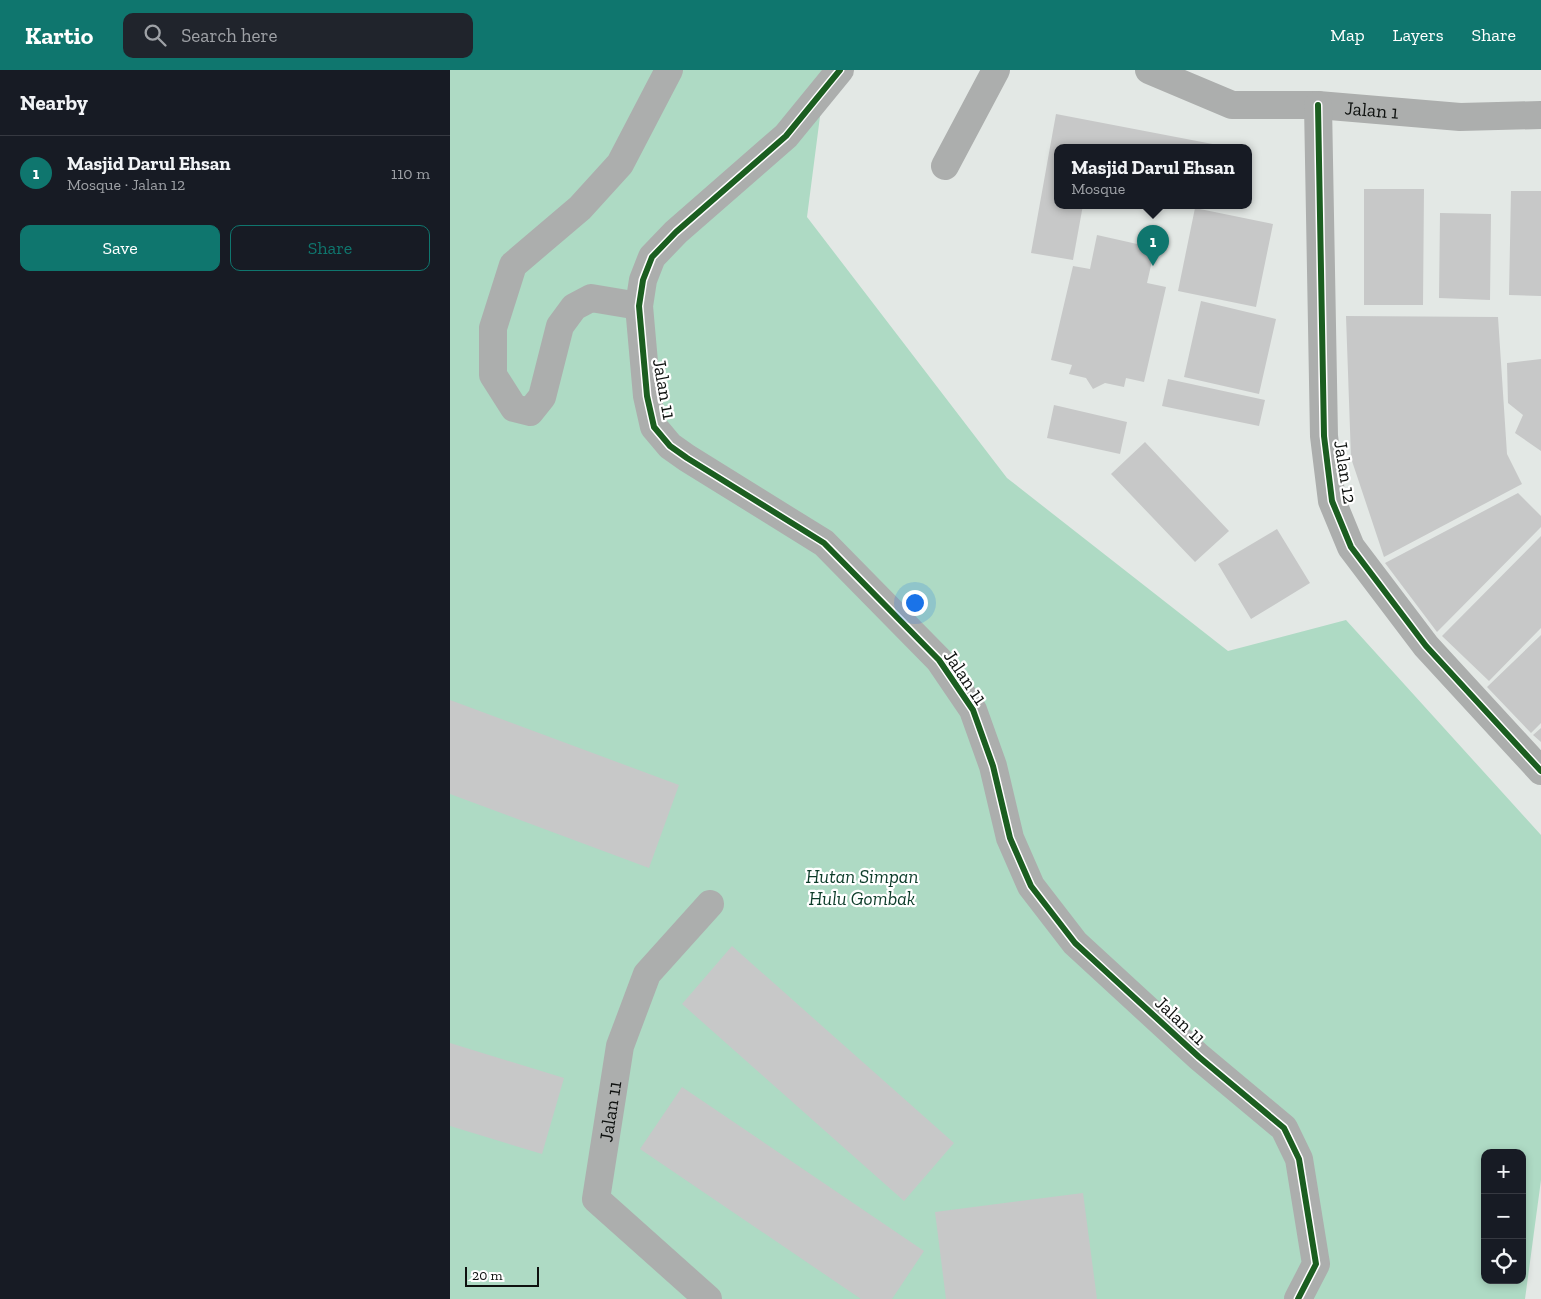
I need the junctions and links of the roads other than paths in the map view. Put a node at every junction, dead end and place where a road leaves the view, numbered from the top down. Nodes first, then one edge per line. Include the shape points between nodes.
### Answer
1 (670, 70) edge
2 (840, 70) edge
3 (996, 70) edge
4 (1149, 70) edge
5 (1318, 105) junction
6 (1541, 115) edge
7 (945, 166) dead end
8 (639, 306) junction
9 (1541, 771) edge
10 (710, 904) dead end
11 (708, 1299) edge
12 (1298, 1299) edge

1 - 8 street via 620,164 580,208 513,265 493,328 493,374 514,408 530,412 542,397 560,326 574,307 591,298
2 - 8 street, Jalan 11 via 786,136 652,257 643,280
3 - 7 street
4 - 5 street, Jalan 1 via 1232,105
5 - 6 street, Jalan 1 via 1460,117
5 - 9 street, Jalan 12 via 1324,436 1332,501 1351,547 1426,646
8 - 12 street, Jalan 11 via 647,396 654,427 670,446 687,458 824,544 939,660 973,710 994,766 1010,838 1030,886 1075,943 1199,1057 1284,1128 1299,1159 1316,1264
10 - 11 street, Jalan 11 via 647,974 620,1046 596,1199

